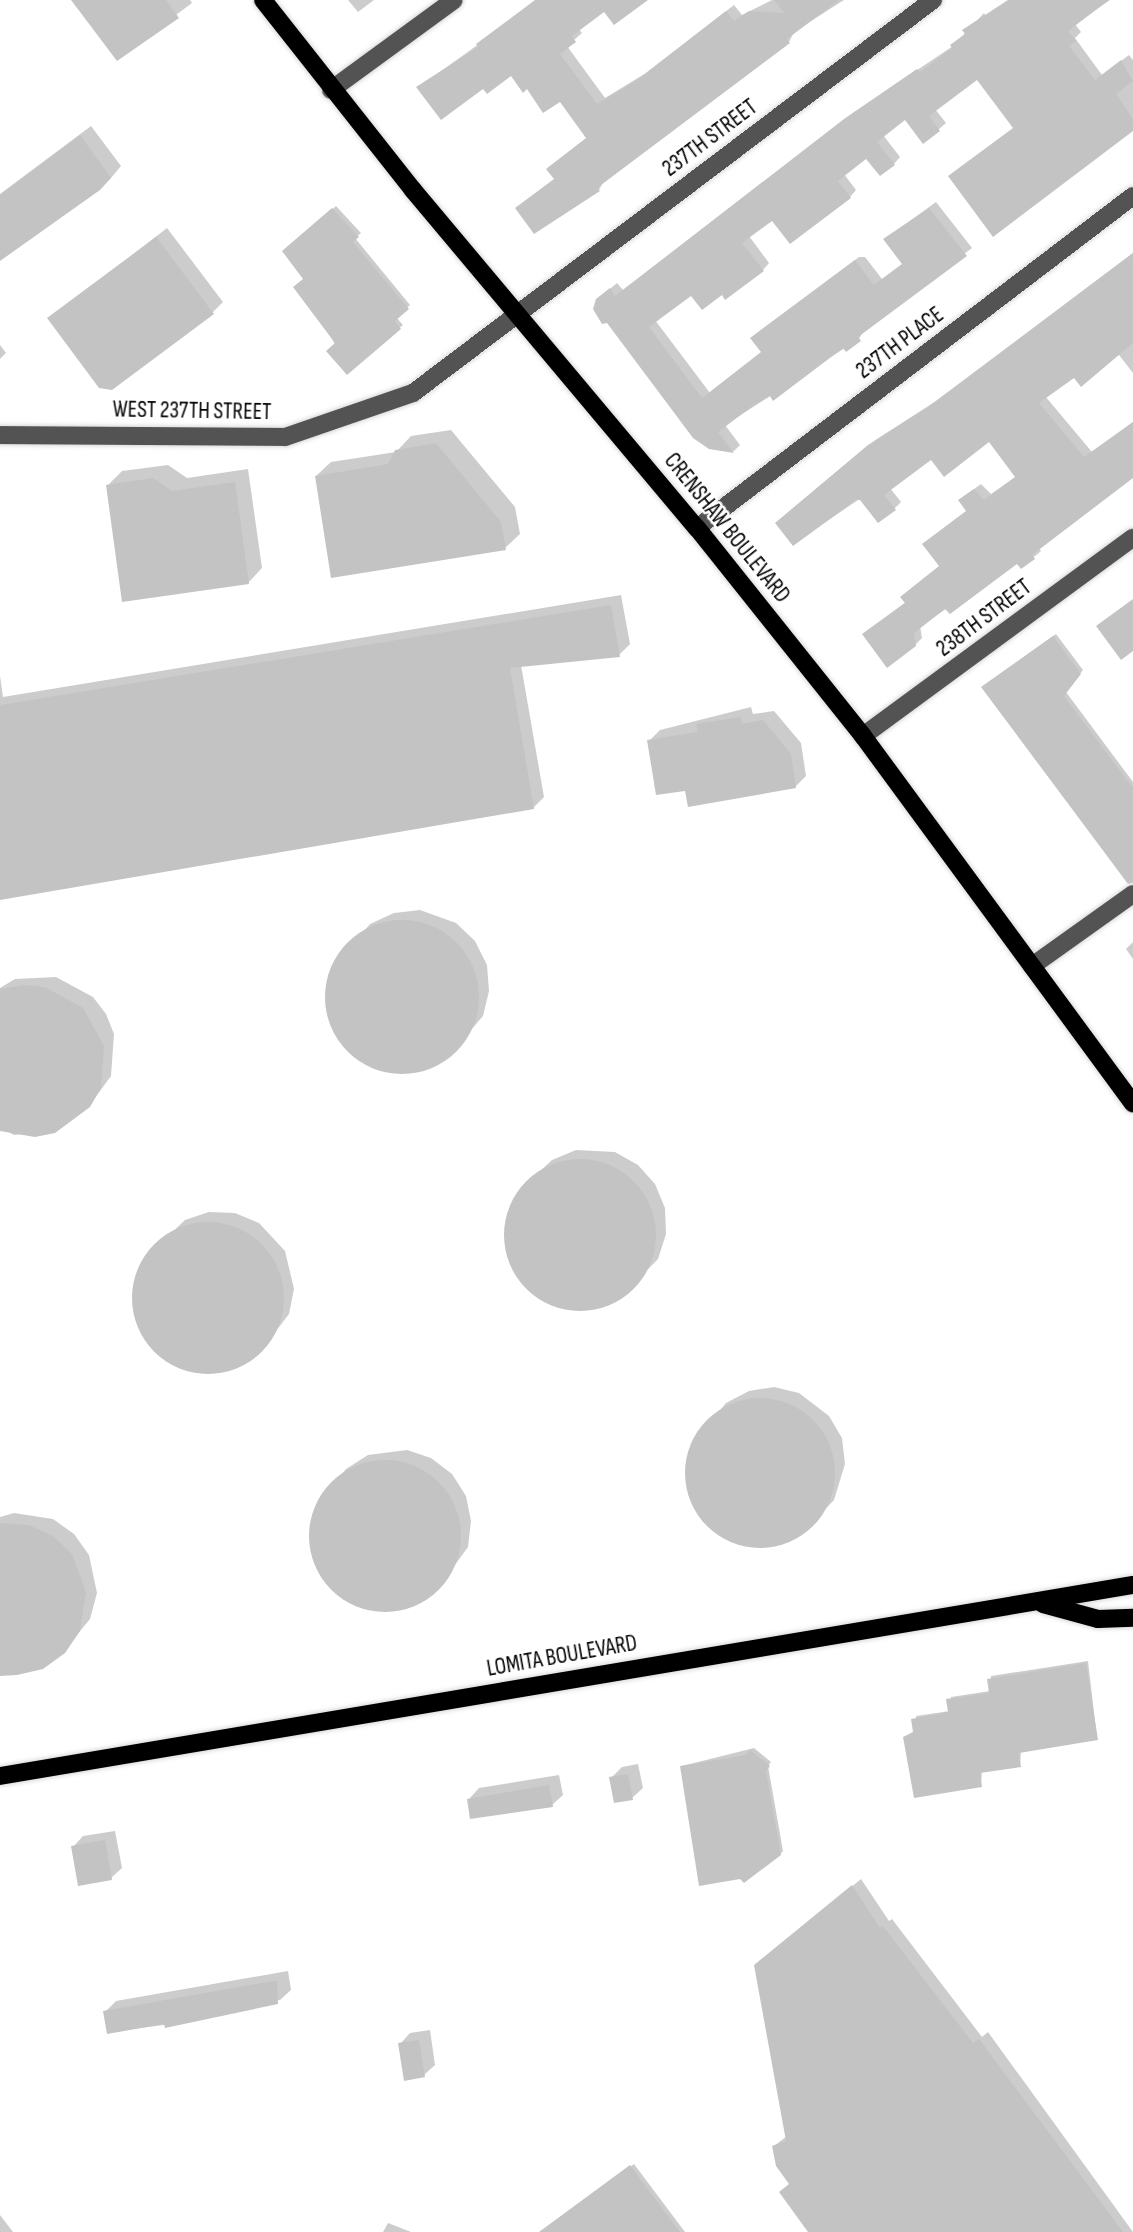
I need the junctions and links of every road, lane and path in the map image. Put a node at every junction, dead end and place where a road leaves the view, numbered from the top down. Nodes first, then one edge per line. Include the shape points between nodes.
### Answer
1 (263, 0) edge
2 (454, 0) edge
3 (933, 0) edge
4 (331, 90) junction
5 (1133, 197) edge
6 (517, 315) junction
7 (0, 435) edge
8 (697, 528) junction
9 (1133, 538) edge
10 (863, 736) junction
11 (1133, 894) edge
12 (1032, 966) junction
13 (1133, 1103) edge
14 (1133, 1585) edge
15 (1036, 1602) junction
16 (1133, 1618) edge
17 (0, 1776) edge

1 - 4 main road, CRENSHAW BOULEVARD
2 - 4 street
3 - 6 street, 237TH STREET
4 - 6 main road, CRENSHAW BOULEVARD
5 - 8 street, 237TH PLACE
6 - 7 street, WEST 237TH STREET via 413,393 285,437
6 - 8 main road, CRENSHAW BOULEVARD
8 - 10 main road, CRENSHAW BOULEVARD
9 - 10 street, 238TH STREET
10 - 12 main road, CRENSHAW BOULEVARD
11 - 12 street
12 - 13 main road, CRENSHAW BOULEVARD
14 - 15 main road, LOMITA BOULEVARD
15 - 16 main road via 1098,1619
15 - 17 main road, LOMITA BOULEVARD

